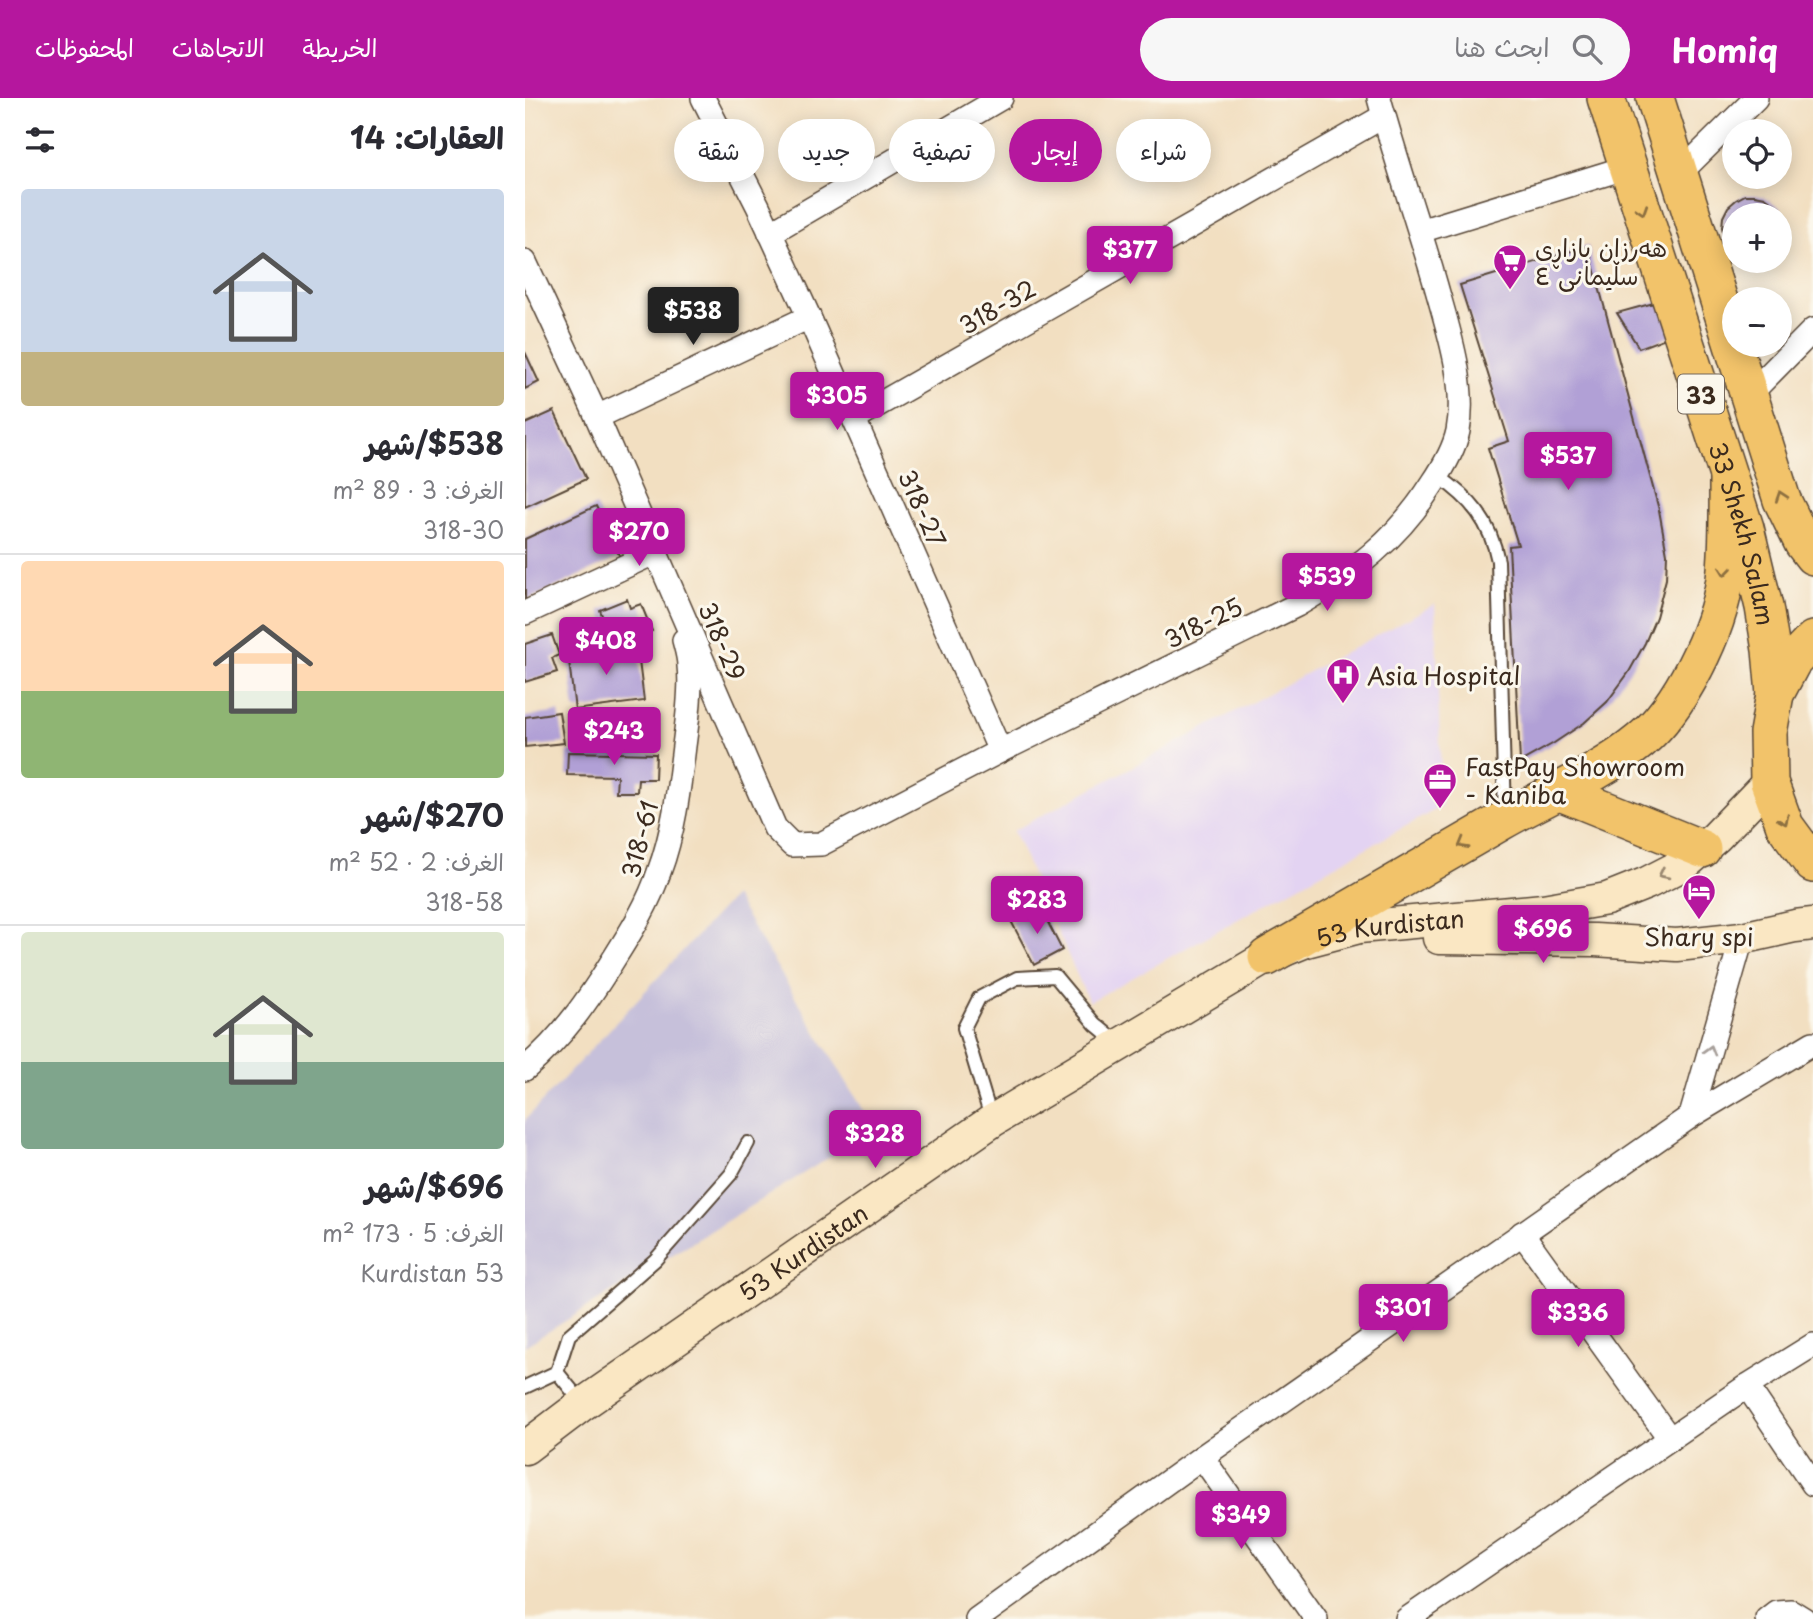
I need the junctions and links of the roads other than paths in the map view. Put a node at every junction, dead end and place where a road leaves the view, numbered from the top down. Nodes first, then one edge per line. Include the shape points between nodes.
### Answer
1 (703, 98) edge
2 (1001, 98) edge
3 (1606, 98) edge
4 (1655, 98) edge
5 (1756, 98) edge
6 (1381, 107) edge
7 (1628, 167) junction
8 (1679, 174) junction
9 (1420, 231) junction
10 (771, 233) junction
11 (525, 262) edge
12 (809, 317) junction
13 (1813, 331) edge
14 (1750, 394) junction
15 (597, 418) junction
16 (855, 418) junction
17 (1438, 476) junction
18 (1728, 478) junction
19 (1810, 548) edge
20 (656, 552) junction
21 (670, 584) junction
22 (525, 613) edge
23 (1813, 640) edge
24 (1775, 694) junction
25 (1000, 751) junction
26 (1769, 782) junction
27 (1558, 791) junction
28 (1505, 819) junction
29 (792, 845) joint
30 (1702, 849) junction
31 (1813, 864) edge
32 (1813, 924) edge
33 (1742, 938) junction
34 (1267, 957) junction
35 (1813, 1043) edge
36 (1120, 1045) junction
37 (525, 1069) edge
38 (1691, 1116) junction
39 (992, 1121) junction
40 (748, 1143) dead end
41 (1522, 1233) junction
42 (1813, 1345) edge
43 (557, 1372) junction
44 (1747, 1386) junction
45 (525, 1387) edge
46 (583, 1404) junction
47 (1669, 1439) junction
48 (525, 1448) edge
49 (1202, 1457) junction
50 (1813, 1484) edge
51 (989, 1616) edge
52 (1316, 1619) edge
53 (1407, 1619) edge
54 (1767, 1619) edge
55 (1804, 1619) edge

1 - 10 street, 318-27
2 - 10 street
3 - 7 main road, 33 Shekh Salam / 33
4 - 8 main road, 33 Shekh Salam / 33
5 - 8 street
6 - 9 street, 318-25
6 - 16 street, 318-32
7 - 9 street
7 -> 18 main road, 33 Shekh Salam / 33
8 - 14 main road, 33 Shekh Salam / 33
9 - 17 street, 318-25 via 1451,338 1460,396 1458,432
10 - 12 street, 318-27
11 - 15 street, 318-29
12 - 15 street
12 - 16 street, 318-27
13 - 14 street
19 -> 14 main road, 33 Shekh Salam / 33 via 1782,500
15 - 20 street, 318-29
16 - 25 street, 318-27
17 - 25 street, 318-25 via 1397,531 1336,582
17 - 28 lane via 1460,491 1478,512 1494,541 1498,561
18 - 24 main road, 33 Shekh Salam / 33 via 1764,607
18 -> 27 main road via 1724,582 1710,633 1681,695 1639,742
20 - 21 street, 318-29
20 - 22 street
21 - 29 street, 318-29 via 775,828
21 - 37 street, 318-61 via 690,667 681,772 663,860 649,899 596,990
23 - 24 main road, 33 Shekh Salam / 33 via 1792,662
24 - 26 main road, 33 Shekh Salam / 33 via 1768,733
25 - 29 street, 318-25 via 821,844
26 - 30 main road, 53 Kurdistan
26 -> 31 main road, 33 Shekh Salam / 33 via 1785,826
27 - 28 main road
27 - 30 main road
28 -> 34 main road
30 -> 34 main road, 53 Kurdistan via 1686,863 1607,899 1543,910 1359,926
32 - 33 main road, 53 Kurdistan
33 - 34 main road, 53 Kurdistan via 1677,945 1451,937
38 -> 33 street
34 - 36 main road, 53 Kurdistan
35 - 38 street
36 - 39 main road, 53 Kurdistan
36 - 39 lane via 1095,1024 1055,976 1017,978 979,998 964,1028
38 - 41 street
39 - 46 main road, 53 Kurdistan
40 - 43 lane via 731,1174 655,1260 569,1335
41 - 47 street
41 - 49 street
42 - 44 street
43 - 45 lane
43 - 46 lane
44 - 47 street
44 - 50 street
46 - 48 main road, 53 Kurdistan
47 - 53 street
49 - 51 street
49 - 52 street
54 - 55 street via 1776,1612 1791,1611

